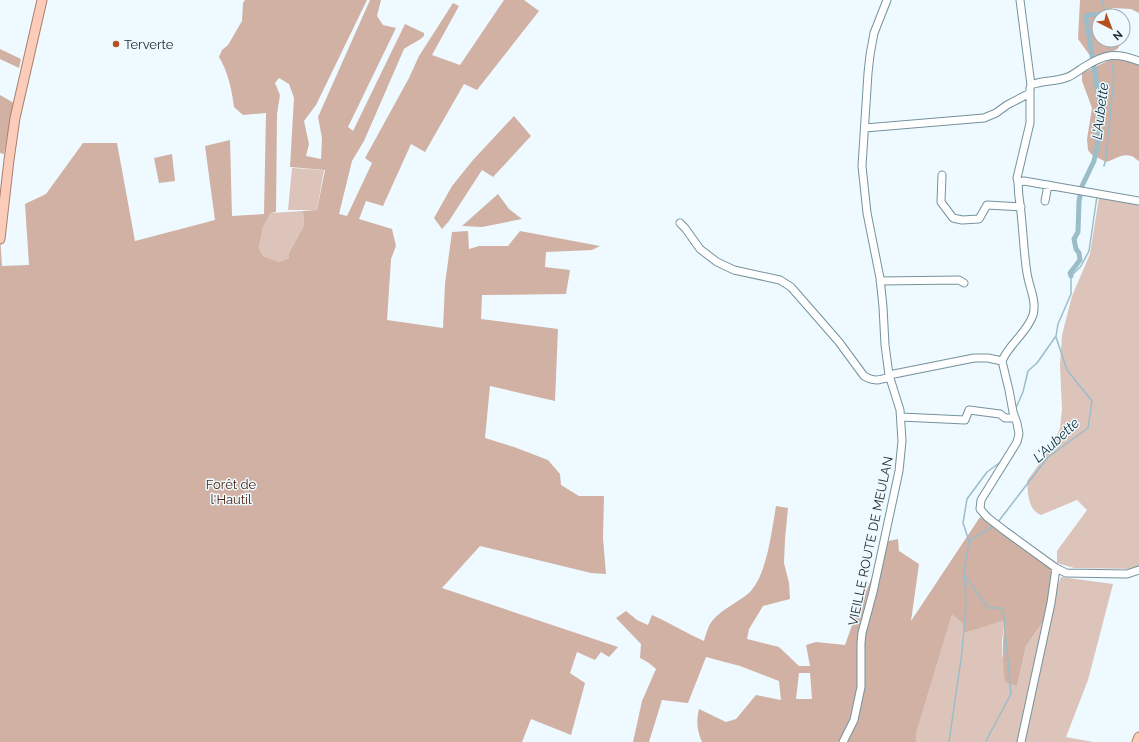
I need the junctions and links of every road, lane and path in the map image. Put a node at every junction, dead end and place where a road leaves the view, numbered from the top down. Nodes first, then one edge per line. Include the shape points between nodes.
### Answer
1 (42, 0) edge
2 (887, 0) edge
3 (1020, 0) edge
4 (1139, 61) edge
5 (1032, 85) junction
6 (1030, 93) junction
7 (865, 130) junction
8 (942, 175) dead end
9 (1018, 182) junction
10 (1048, 185) junction
11 (1045, 201) dead end
12 (1139, 201) edge
13 (1020, 206) junction
14 (680, 223) dead end
15 (1, 224) edge
16 (0, 239) edge
17 (880, 281) junction
18 (964, 283) dead end
19 (1002, 361) junction
20 (889, 376) junction
21 (901, 417) junction
22 (1015, 418) junction
23 (1056, 568) junction
24 (1139, 570) edge
25 (1139, 738) edge
26 (843, 742) edge
27 (1021, 742) edge
28 (1138, 742) edge

1 - 15 main road via 16,118
2 - 7 street, VIEILLE ROUTE DE MEULAN via 874,33 870,55
3 - 5 street
4 - 5 street via 1119,56 1104,56 1068,77
5 - 6 street
6 - 7 street via 984,118
6 - 9 street via 1030,123
7 - 17 street, VIEILLE ROUTE DE MEULAN via 862,166 867,213
8 - 13 street via 941,202 953,218 979,219 987,205
9 - 10 street
9 - 13 street
10 - 11 street
10 - 12 street
13 - 19 street via 1034,313 1030,323
14 - 20 street via 700,249 717,262 734,270 780,280 791,287 864,376 876,381
15 - 16 main road
17 - 18 street via 959,280
17 - 20 street, VIEILLE ROUTE DE MEULAN
19 - 20 street via 974,358
19 - 22 street
20 - 21 street, VIEILLE ROUTE DE MEULAN
21 - 22 street via 964,420 969,410
21 - 26 street, VIEILLE ROUTE DE MEULAN via 900,471 862,633 861,687 854,720
22 - 23 street via 1019,434 1017,442 981,500 980,509 987,517
23 - 24 street via 1075,574 1127,574
23 - 27 street via 1051,603
25 - 28 main road

